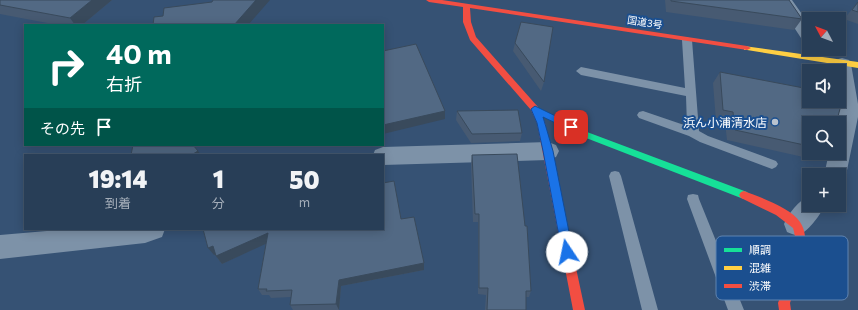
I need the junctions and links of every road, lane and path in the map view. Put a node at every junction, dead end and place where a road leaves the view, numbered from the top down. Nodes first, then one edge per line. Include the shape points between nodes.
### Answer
1 (429, 0) edge
2 (784, 0) edge
3 (475, 5) edge
4 (802, 27) edge
5 (687, 40) junction
6 (835, 60) edge
7 (581, 71) dead end
8 (691, 93) junction
9 (535, 109) junction
10 (643, 116) dead end
11 (693, 133) junction
12 (548, 151) junction
13 (384, 156) edge
14 (772, 164) dead end
15 (836, 168) edge
16 (615, 176) dead end
17 (693, 199) dead end
18 (807, 212) edge
19 (796, 224) junction
20 (150, 230) edge
21 (799, 236) edge
22 (0, 247) edge
23 (716, 258) edge
24 (732, 300) edge
25 (785, 300) edge
26 (578, 310) edge
27 (650, 310) edge
28 (736, 310) edge
29 (785, 310) edge

1 - 3 main road, 国道3号
2 - 4 street
3 - 5 main road, 国道3号
3 - 9 main road via 467,22 473,38
5 - 6 main road, 国道3号
5 - 8 lane
6 - 15 street via 849,110
7 - 8 lane
8 - 11 lane
9 - 12 main road
9 - 19 main road via 583,133 749,196
10 - 11 lane
11 - 14 lane via 704,140
12 - 13 street
12 - 26 main road
16 - 27 lane
17 - 23 lane
18 - 19 street
19 - 21 main road
20 - 22 street
24 - 28 lane
25 - 29 main road

